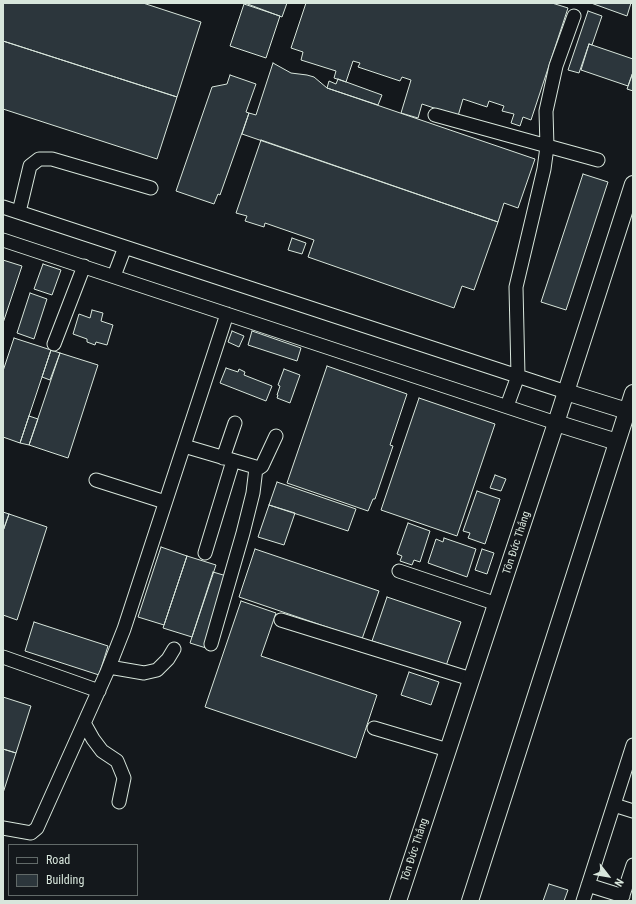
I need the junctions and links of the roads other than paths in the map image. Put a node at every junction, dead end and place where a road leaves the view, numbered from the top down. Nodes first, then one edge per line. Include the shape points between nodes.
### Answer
1 (574, 16) dead end
2 (435, 115) dead end
3 (547, 147) junction
4 (598, 160) dead end
5 (633, 184) edge
6 (151, 188) dead end
7 (3, 207) edge
8 (19, 212) junction
9 (3, 240) edge
10 (125, 247) junction
11 (84, 266) junction
12 (114, 276) junction
13 (227, 314) junction
14 (54, 344) dead end
15 (518, 376) junction
16 (566, 392) junction
17 (633, 393) edge
18 (507, 406) junction
19 (627, 411) junction
20 (235, 423) dead end
21 (556, 423) junction
22 (276, 436) dead end
23 (617, 442) junction
24 (184, 446) junction
25 (228, 460) junction
26 (256, 468) junction
27 (96, 480) dead end
28 (165, 502) junction
29 (205, 553) dead end
30 (400, 571) dead end
31 (497, 604) junction
32 (281, 620) dead end
33 (211, 644) dead end
34 (174, 649) dead end
35 (3, 658) edge
36 (109, 667) junction
37 (471, 679) junction
38 (99, 691) junction
39 (84, 723) junction
40 (374, 728) dead end
41 (633, 745) edge
42 (448, 750) junction
43 (630, 766) edge
44 (119, 802) dead end
45 (614, 805) junction
46 (633, 811) edge
47 (3, 828) edge
48 (633, 865) edge
49 (588, 885) junction
50 (622, 899) edge
51 (398, 901) edge
52 (470, 901) edge
53 (583, 901) edge

1 - 3 street via 556,66 546,111
2 - 3 street
3 - 4 street
3 - 15 street via 544,170 516,287
5 - 16 main road, Tôn Đức Thắng
6 - 8 street via 52,159 39,159 30,166
7 - 8 street
8 - 10 street
9 - 11 street
10 - 12 street
10 - 15 street
11 - 12 street
11 - 14 street
12 - 13 street
13 - 18 street
13 - 24 street
15 - 16 street
15 - 18 street
16 - 19 main road
16 - 21 main road, Tôn Đức Thắng
17 - 19 main road
18 - 21 street
19 - 23 main road
20 - 25 street
21 - 23 main road
21 - 31 main road, Tôn Đức Thắng
22 - 26 street via 262,466
23 - 52 main road
24 - 25 street
24 - 28 street
25 - 26 street
25 - 29 street
26 - 33 street via 243,533
27 - 28 street
28 - 36 street
30 - 31 street
31 - 37 main road, Tôn Đức Thắng
32 - 37 street
34 - 36 street via 157,670 144,673
35 - 38 street
36 - 38 street
37 - 42 main road, Tôn Đức Thắng
38 - 39 street
39 - 44 street via 102,751 117,761 124,778
39 - 47 street via 37,828 31,832
40 - 42 street
41 - 43 street
42 - 51 main road, Tôn Đức Thắng
43 - 45 street
45 - 46 street
45 - 49 street
48 - 50 street
49 - 50 street
49 - 53 street

